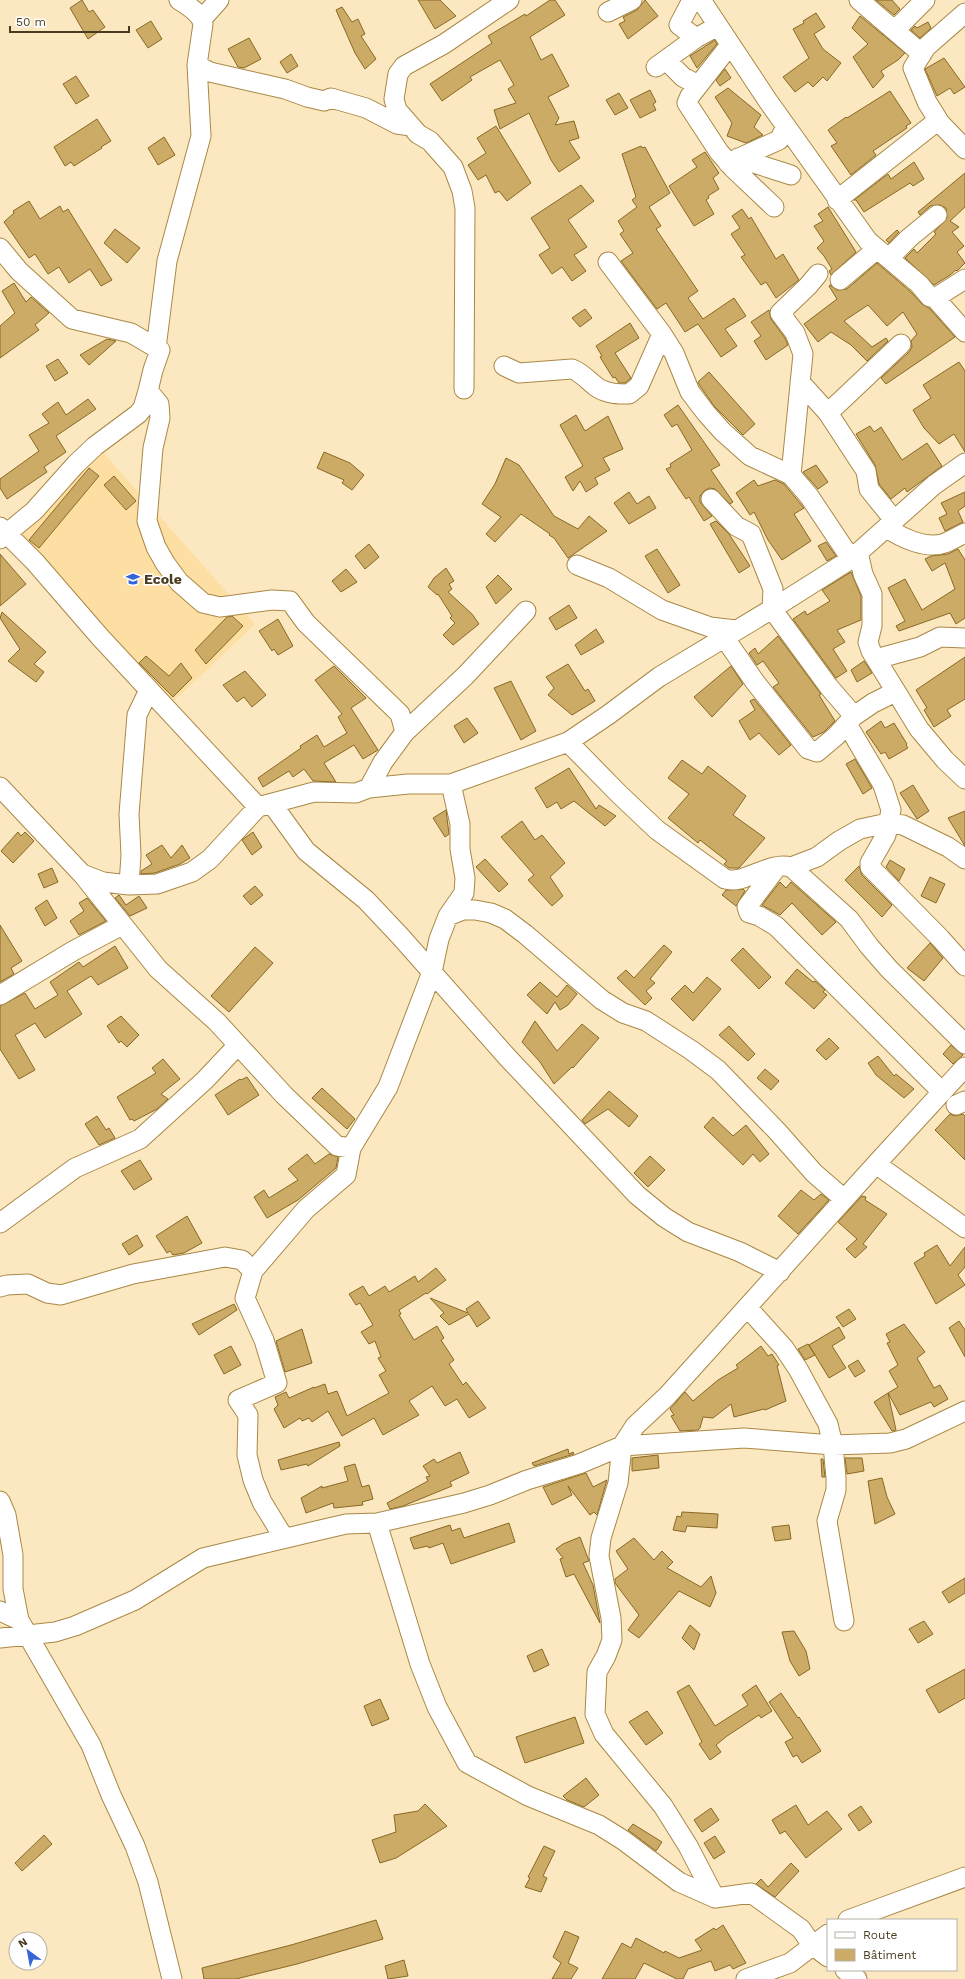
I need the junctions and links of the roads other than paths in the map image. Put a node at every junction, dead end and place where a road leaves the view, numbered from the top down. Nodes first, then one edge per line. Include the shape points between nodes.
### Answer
1 (179, 0) edge
2 (219, 0) edge
3 (509, 0) edge
4 (632, 0) edge
5 (692, 0) edge
6 (700, 0) edge
7 (859, 0) edge
8 (925, 0) edge
9 (608, 12) dead end
10 (965, 13) edge
11 (202, 19) junction
12 (718, 26) junction
13 (896, 30) junction
14 (696, 38) junction
15 (730, 45) junction
16 (922, 54) junction
17 (197, 65) junction
18 (698, 85) junction
19 (940, 123) junction
20 (411, 126) junction
21 (786, 127) junction
22 (965, 149) edge
23 (733, 160) junction
24 (791, 175) dead end
25 (837, 200) junction
26 (774, 207) dead end
27 (936, 215) dead end
28 (0, 248) edge
29 (883, 254) junction
30 (608, 262) dead end
31 (818, 274) dead end
32 (965, 279) edge
33 (840, 280) dead end
34 (935, 298) junction
35 (965, 332) edge
36 (662, 334) junction
37 (901, 344) dead end
38 (156, 348) junction
39 (504, 366) dead end
40 (800, 382) junction
41 (464, 389) dead end
42 (148, 391) junction
43 (828, 413) junction
44 (964, 466) edge
45 (791, 475) junction
46 (711, 499) dead end
47 (891, 524) junction
48 (2, 533) edge
49 (965, 533) edge
50 (854, 555) junction
51 (577, 565) dead end
52 (772, 609) junction
53 (526, 611) dead end
54 (730, 634) junction
55 (965, 638) edge
56 (876, 659) junction
57 (149, 690) junction
58 (896, 692) junction
59 (850, 720) junction
60 (405, 732) junction
61 (568, 742) junction
62 (965, 779) edge
63 (451, 784) junction
64 (0, 787) edge
65 (369, 788) junction
66 (265, 805) junction
67 (888, 823) junction
68 (965, 859) edge
69 (784, 867) junction
70 (82, 874) junction
71 (129, 885) junction
72 (448, 916) junction
73 (122, 925) junction
74 (965, 966) edge
75 (432, 972) junction
76 (0, 995) edge
77 (965, 1044) edge
78 (238, 1045) junction
79 (965, 1067) edge
80 (942, 1092) junction
81 (351, 1148) junction
82 (876, 1164) junction
83 (844, 1199) junction
84 (0, 1223) edge
85 (965, 1228) edge
86 (253, 1271) junction
87 (780, 1272) junction
88 (0, 1287) edge
89 (747, 1307) junction
90 (965, 1411) edge
91 (832, 1445) junction
92 (622, 1446) junction
93 (0, 1500) edge
94 (377, 1523) junction
95 (284, 1538) junction
96 (0, 1611) edge
97 (844, 1621) dead end
98 (22, 1627) junction
99 (0, 1638) edge
100 (965, 1877) edge
101 (715, 1898) junction
102 (851, 1919) edge
103 (827, 1935) edge
104 (812, 1945) junction
105 (827, 1956) edge
106 (846, 1971) edge
107 (172, 1979) edge
108 (746, 1979) edge
109 (857, 1979) edge

1 - 11 street
2 - 11 street
3 - 20 street via 404,66 398,74 394,99 397,110
4 - 9 street
5 - 14 street via 679,24
6 - 12 street
7 - 13 street
8 - 13 street
10 - 16 street via 926,47
11 - 17 street
12 - 14 street
12 - 15 street
13 - 16 street
14 - 18 street via 661,64
15 - 18 street
15 - 21 street
16 - 19 street via 913,68 927,102
17 - 20 street via 210,72 285,89 307,97 324,101 331,98 366,108 397,124
17 - 38 street via 201,136 167,261
18 - 23 street via 688,103 719,152
19 - 22 street
19 - 25 street via 932,124
20 - 41 street via 440,150 453,167 462,191 465,208
21 - 23 street via 778,140
21 - 25 street
23 - 24 street
23 - 26 street
25 - 29 street via 868,241
27 - 29 street via 909,238
28 - 38 street via 19,271 72,319 131,333
29 - 33 street
29 - 34 street via 919,284 930,298
30 - 36 street
31 - 40 street via 780,313 795,334 803,354
32 - 34 street
34 - 35 street
36 - 39 street via 639,386 629,394 615,394 598,388 572,369 519,373
36 - 45 street via 674,353 690,392 723,432 750,456
37 - 43 street
38 - 42 street via 160,350
40 - 43 street
40 - 45 street
42 - 48 street via 143,408 138,414 94,446 34,511
42 - 60 street via 159,404 160,418 153,448 147,521 156,547 179,582 203,603 220,607 277,600 290,601 306,623 400,714
43 - 47 street via 866,470 869,489
44 - 47 street via 934,485
45 - 50 street
46 - 52 street via 736,526 752,534 773,589
47 - 49 street via 900,536 930,545 944,544
47 - 50 street
48 - 57 street via 35,562
50 - 52 street
50 - 56 street via 872,594 872,626 868,642
51 - 54 street via 609,578 662,610
52 - 54 street
52 - 59 street
53 - 60 street via 465,676
54 - 59 street via 755,682 808,749 817,752
54 - 61 street via 659,676
55 - 56 street via 940,637 920,647
56 - 58 street
57 - 66 street
57 - 71 street via 137,715 129,814
58 - 59 street via 873,703
58 - 62 street via 919,729
59 - 67 street via 883,786 891,810
60 - 65 street via 383,762
61 - 63 street
61 - 69 street via 657,830 725,880 731,881 761,870
63 - 65 street via 408,784
63 - 72 street via 460,824 460,849 465,886 464,893
64 - 70 street
65 - 66 street via 356,793 314,792
66 - 71 street via 210,859 192,872 157,884
66 - 75 street via 306,851 366,900
67 - 68 street via 903,825 929,837
67 - 69 street via 860,829 817,857
67 - 74 street via 886,835 870,867
69 - 77 street via 849,918 868,946
69 - 80 street via 748,907 749,913 776,926
70 - 71 street via 103,882
70 - 73 street
72 - 75 street via 438,939
72 - 83 street via 462,910 475,910 492,913 505,919 602,1000 623,1013 646,1021 691,1050 718,1070 814,1173
73 - 76 street
73 - 78 street via 158,969
75 - 81 street via 388,1087
75 - 87 street via 508,1058 637,1195 688,1232 740,1252
78 - 81 street via 284,1095 337,1146
78 - 84 street via 205,1080 140,1139 74,1168
79 - 80 street
80 - 82 street
81 - 86 street via 346,1176 306,1209
82 - 83 street
82 - 85 street
83 - 87 street
86 - 88 street via 242,1260 225,1258 134,1274 61,1295 47,1293 28,1284
86 - 95 street via 245,1298 264,1340 277,1383 238,1400 248,1415 247,1455 253,1480 262,1502
87 - 89 street
89 - 91 street via 784,1348 798,1369 828,1424
89 - 92 street via 667,1396 635,1426
90 - 91 street via 906,1439 890,1443
91 - 92 street via 744,1438
91 - 97 street via 836,1490 827,1521
92 - 94 street via 490,1495
92 - 101 street via 618,1484 601,1538 599,1556 611,1618 612,1640 597,1672 595,1714 604,1734 663,1806 688,1846
93 - 98 street via 6,1515 13,1555 14,1589
94 - 95 street via 346,1524
94 - 101 street via 420,1664 437,1707 467,1763 528,1796 599,1825 679,1882
95 - 98 street via 203,1558 159,1587 107,1613 55,1632
96 - 98 street
98 - 99 street
98 - 107 street via 91,1745 135,1846 148,1882
100 - 102 street
101 - 104 street via 751,1892 800,1928
103 - 104 street
104 - 105 street
104 - 108 street via 790,1963
106 - 109 street

